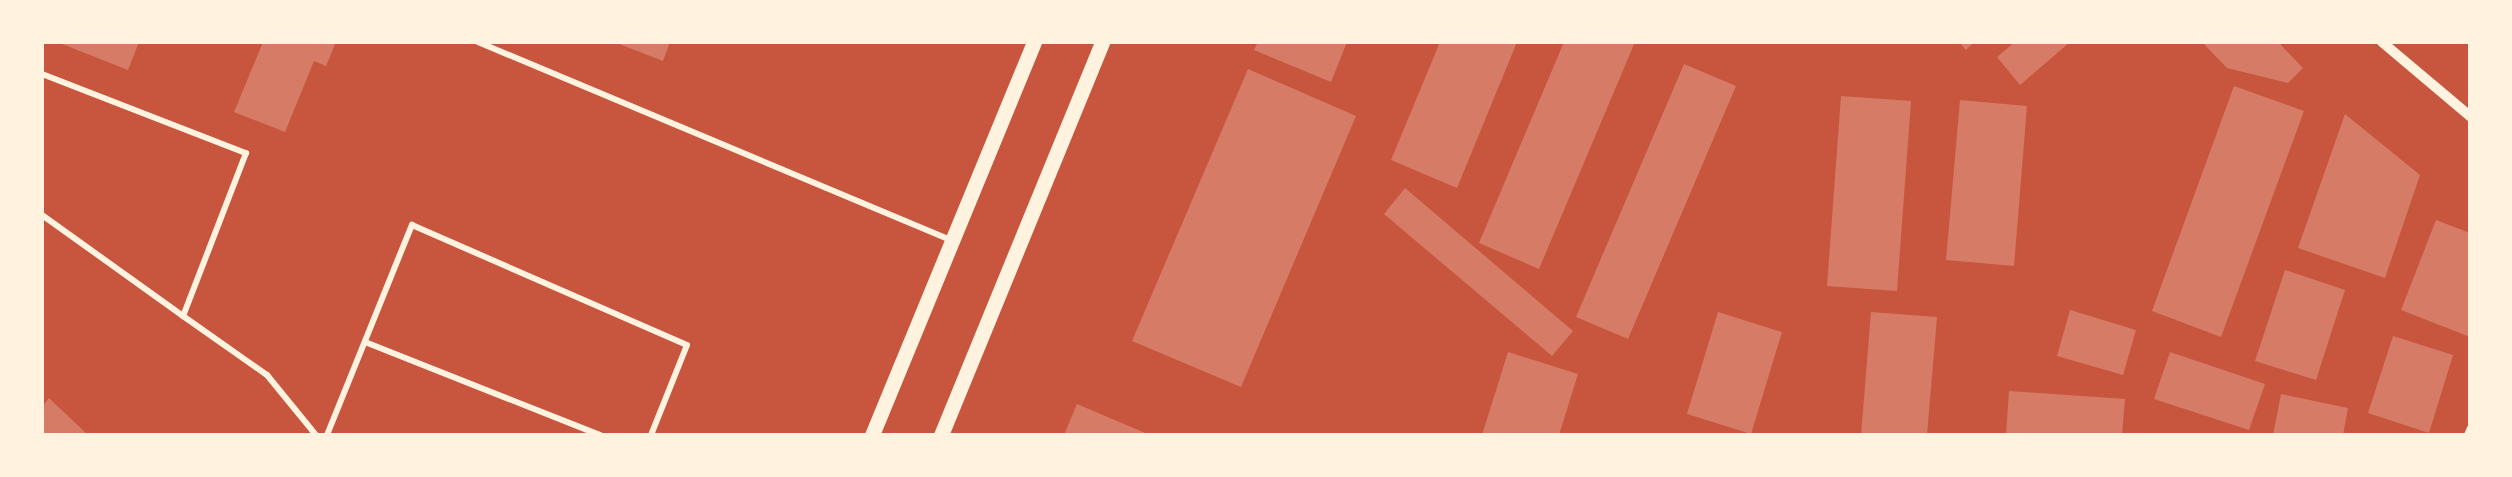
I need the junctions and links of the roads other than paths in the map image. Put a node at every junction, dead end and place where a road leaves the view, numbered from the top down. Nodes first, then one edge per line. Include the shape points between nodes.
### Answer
1 (478, 42) edge
2 (1034, 42) edge
3 (1102, 42) edge
4 (2382, 42) edge
5 (42, 74) edge
6 (2470, 116) edge
7 (42, 215) edge
8 (954, 241) junction
9 (183, 316) junction
10 (365, 342) junction
11 (2470, 428) edge
12 (316, 435) edge
13 (327, 435) edge
14 (600, 435) edge
15 (651, 435) edge
16 (872, 435) edge
17 (941, 435) edge
18 (2467, 435) edge

1 - 8 street
2 - 8 main road
3 - 17 main road
4 - 6 street
5 - 9 street via 246,153
7 - 9 street
8 - 16 main road
9 - 12 street via 267,375
10 - 13 street
10 - 14 street
10 - 15 street via 412,225 687,345
11 - 18 street

